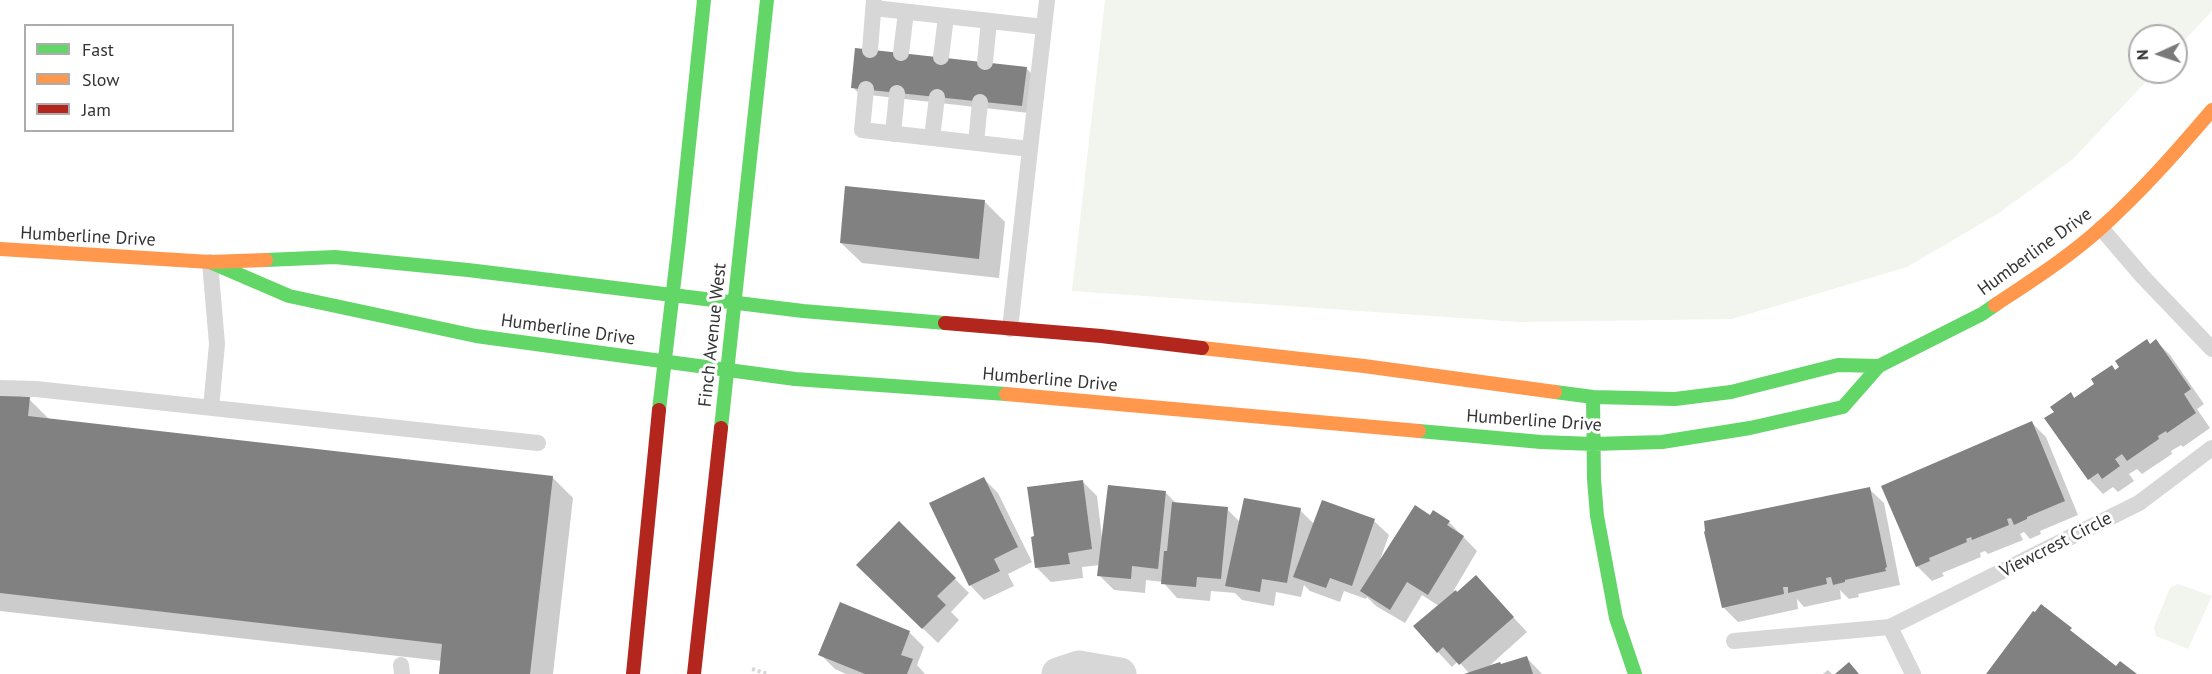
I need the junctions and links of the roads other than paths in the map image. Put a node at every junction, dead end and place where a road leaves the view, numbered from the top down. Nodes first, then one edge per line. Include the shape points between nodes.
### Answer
1 (704, 0) edge
2 (767, 0) edge
3 (1047, 0) edge
4 (874, 4) edge
5 (906, 12) junction
6 (946, 17) junction
7 (989, 21) junction
8 (1044, 27) junction
9 (870, 50) dead end
10 (901, 53) dead end
11 (941, 57) dead end
12 (985, 62) dead end
13 (866, 89) dead end
14 (897, 93) dead end
15 (937, 97) dead end
16 (980, 102) dead end
17 (2212, 110) edge
18 (892, 134) junction
19 (932, 138) junction
20 (976, 143) junction
21 (1030, 149) junction
22 (2101, 228) junction
23 (0, 249) edge
24 (210, 262) junction
25 (673, 295) junction
26 (734, 303) junction
27 (1010, 329) junction
28 (2212, 349) edge
29 (665, 361) junction
30 (1879, 366) junction
31 (727, 369) junction
32 (0, 388) edge
33 (1593, 397) junction
34 (211, 408) junction
35 (538, 443) dead end
36 (1593, 444) junction
37 (2212, 448) edge
38 (1890, 627) junction
39 (1734, 641) dead end
40 (633, 674) edge
41 (694, 674) edge
42 (1058, 674) edge
43 (1120, 674) edge
44 (1635, 674) edge
45 (1913, 674) edge

1 - 25 street
2 - 26 street, Finch Avenue West
3 - 8 lane
4 - 5 lane
4 - 9 lane
5 - 6 lane
5 - 10 lane
6 - 7 lane
6 - 11 lane
7 - 8 lane
7 - 12 lane
8 - 21 lane
13 - 18 lane via 862,130
14 - 18 lane
15 - 19 lane
16 - 20 lane
17 - 22 street, Humberline Drive via 2162,168
18 - 19 lane
19 - 20 lane
20 - 21 lane
21 - 27 lane
22 - 28 lane
22 - 30 street, Humberline Drive via 2054,266 1982,314
23 - 24 street, Humberline Drive
24 - 25 street, Humberline Drive via 335,257
24 - 29 street, Humberline Drive via 301,299 476,336
24 - 34 lane via 217,344
25 - 26 street, Humberline Drive
25 - 29 street
26 - 27 street, Humberline Drive
26 - 31 street, Finch Avenue West
27 - 33 street, Humberline Drive via 1101,336
29 - 31 street, Humberline Drive
29 - 40 street
30 - 33 street, Humberline Drive via 1838,365 1731,392 1675,399
30 - 36 street, Humberline Drive via 1843,406 1750,428 1662,442
31 - 36 street, Humberline Drive via 795,379 1066,398
31 - 41 street, Finch Avenue West
32 - 34 lane
33 - 36 street
34 - 35 lane
36 - 44 street via 1598,516 1616,618
37 - 38 lane, Viewcrest Circle via 2139,503
38 - 39 lane, Viewcrest Circle
38 - 45 lane
42 - 43 street via 1079,667

